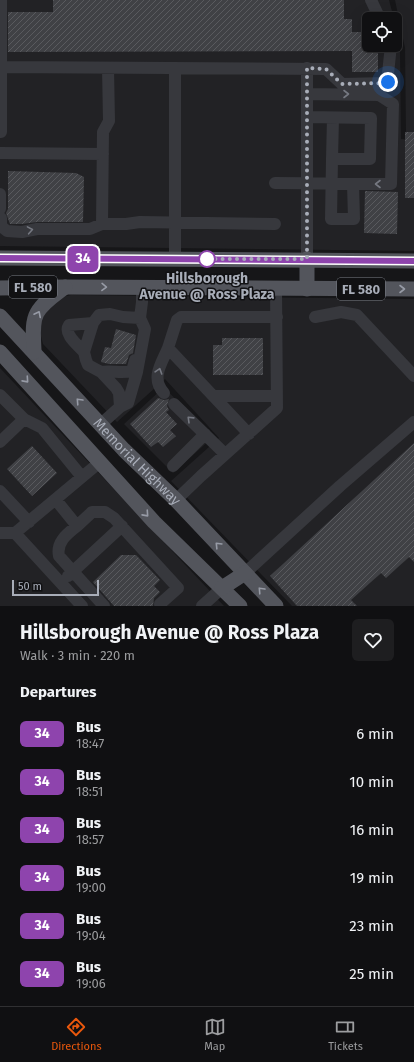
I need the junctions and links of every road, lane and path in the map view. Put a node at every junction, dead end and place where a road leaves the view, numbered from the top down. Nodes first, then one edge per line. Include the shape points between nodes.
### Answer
1 (2, 0) edge
2 (371, 0) edge
3 (377, 12) edge
4 (389, 52) edge
5 (0, 67) edge
6 (108, 68) junction
7 (175, 68) junction
8 (307, 68) junction
9 (307, 94) junction
10 (307, 117) junction
11 (333, 118) junction
12 (0, 132) edge
13 (0, 153) edge
14 (102, 154) junction
15 (0, 157) edge
16 (332, 159) junction
17 (275, 183) dead end
18 (306, 183) junction
19 (331, 183) junction
20 (353, 184) junction
21 (0, 194) edge
22 (0, 214) edge
23 (175, 222) junction
24 (102, 224) junction
25 (275, 224) dead end
26 (0, 258) edge
27 (175, 259) junction
28 (307, 259) junction
29 (414, 261) edge
30 (65, 287) junction
31 (0, 288) edge
32 (142, 288) junction
33 (276, 288) junction
34 (307, 289) junction
35 (414, 289) edge
36 (0, 316) edge
37 (277, 317) junction
38 (316, 317) dead end
39 (93, 323) junction
40 (143, 323) junction
41 (168, 348) junction
42 (0, 352) edge
43 (34, 352) junction
44 (84, 352) junction
45 (101, 372) junction
46 (414, 376) edge
47 (164, 393) dead end
48 (0, 395) edge
49 (214, 396) junction
50 (277, 396) junction
51 (174, 404) dead end
52 (120, 407) junction
53 (24, 419) junction
54 (414, 422) edge
55 (101, 424) junction
56 (205, 434) junction
57 (249, 434) junction
58 (0, 442) edge
59 (225, 454) junction
60 (100, 462) junction
61 (172, 466) dead end
62 (82, 476) junction
63 (0, 491) edge
64 (56, 500) junction
65 (176, 500) junction
66 (29, 522) junction
67 (77, 526) junction
68 (122, 526) junction
69 (0, 533) edge
70 (15, 533) junction
71 (73, 571) junction
72 (246, 573) junction
73 (61, 582) junction
74 (222, 588) junction
75 (160, 604) dead end
76 (82, 606) edge
77 (104, 606) edge
78 (202, 606) edge
79 (240, 606) edge
80 (276, 606) edge

1 - 5 lane
2 - 3 lane
4 - 8 lane via 387,83 342,84 326,69
5 - 6 lane
5 - 12 lane
6 - 7 lane
6 - 14 lane via 109,121 103,132
7 - 8 lane
7 - 23 lane
8 - 9 lane
9 - 10 lane
9 -> 20 lane via 379,95 393,104 391,184
10 - 11 lane
10 - 18 lane
11 - 16 lane
11 - 16 lane via 371,118 370,159
13 - 14 lane
13 - 15 lane
14 - 24 lane
16 - 19 lane
17 - 18 lane
18 - 19 lane
18 - 28 lane
19 - 20 lane
19 - 20 lane via 331,219 354,219
21 - 22 lane
22 -> 24 lane via 0,226 7,231 90,229
23 - 24 lane
23 - 25 lane
23 - 27 lane
26 - 27 main road, FL 580
27 - 28 main road, FL 580
28 - 29 main road, FL 580
28 - 34 main road
30 - 31 main road, FL 580
30 -> 32 main road, FL 580
43 -> 30 main road via 33,328 37,313
32 - 33 main road, FL 580
32 - 40 lane
33 - 34 main road, FL 580
33 - 37 lane
34 -> 35 main road, FL 580
36 - 43 main road, Memorial Highway
37 - 41 lane via 181,317 177,320
37 - 50 lane
38 - 46 lane via 342,312 357,315
39 - 40 lane via 103,314
39 - 44 lane
39 - 44 lane via 74,324 67,328
40 - 45 lane via 132,371
40 - 52 lane via 137,372 128,403
47 -> 41 lane via 158,387 157,376
41 - 49 lane
42 -> 60 main road, Memorial Highway
55 -> 43 main road, Memorial Highway
44 - 45 lane via 88,365
45 - 52 lane via 119,393
48 - 53 lane
49 - 50 lane
49 - 57 lane
50 - 57 lane via 277,408
56 -> 51 lane
52 - 55 lane
53 - 58 lane
53 - 62 lane via 42,428
54 - 72 lane
55 - 65 main road, Memorial Highway
56 - 59 lane
56 - 61 lane
57 - 59 lane
59 - 65 lane
60 - 62 lane
60 -> 74 main road, Memorial Highway via 154,522
62 - 64 lane
63 - 66 lane
64 - 66 lane
64 - 67 lane
72 -> 65 main road, Memorial Highway
66 - 70 lane
67 - 68 lane via 92,512 105,512
67 - 71 lane via 61,540 57,550 59,556
68 - 71 lane
68 - 75 lane via 178,588
69 - 70 lane
70 - 73 lane
71 - 73 lane
71 - 77 lane
72 - 74 main road
80 -> 72 main road, Memorial Highway
73 - 76 lane
74 - 78 lane
74 - 79 main road, Memorial Highway

